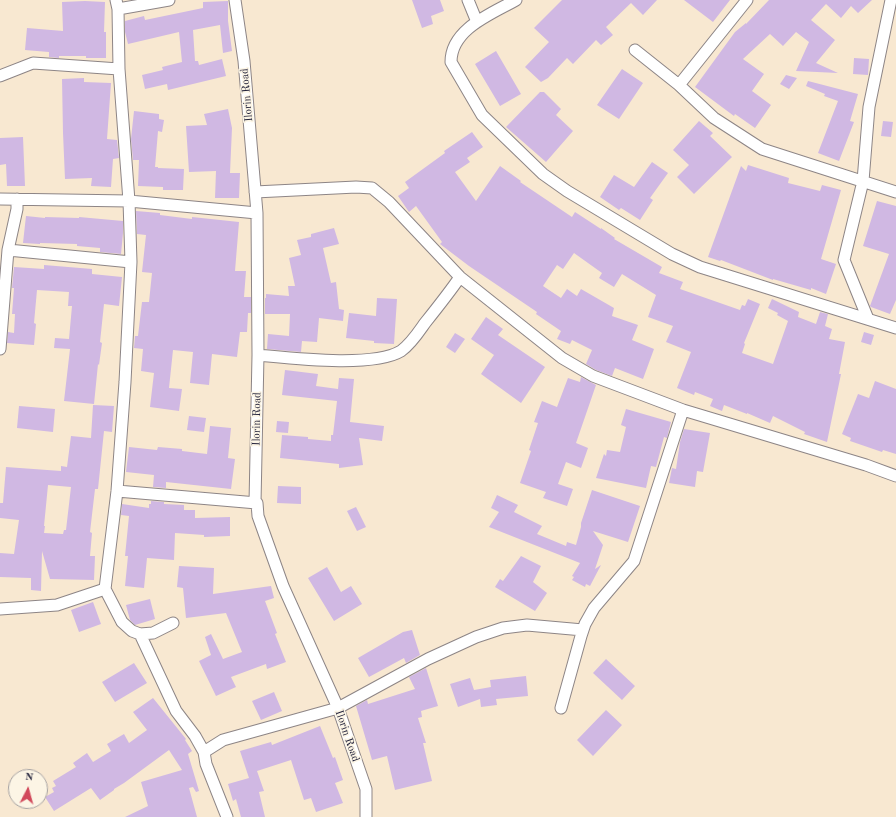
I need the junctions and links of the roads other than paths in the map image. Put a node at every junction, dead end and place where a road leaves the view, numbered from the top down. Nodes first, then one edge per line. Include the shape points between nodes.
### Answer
1 (169, 0) edge
2 (236, 0) edge
3 (468, 0) edge
4 (516, 0) edge
5 (747, 0) edge
6 (891, 0) edge
7 (117, 4) edge
8 (478, 22) junction
9 (635, 50) dead end
10 (119, 69) junction
11 (0, 76) edge
12 (679, 85) junction
13 (863, 181) junction
14 (255, 192) junction
15 (896, 192) edge
16 (0, 199) edge
17 (17, 199) junction
18 (129, 201) junction
19 (257, 213) junction
20 (8, 250) junction
21 (131, 262) junction
22 (460, 277) junction
23 (868, 319) junction
24 (896, 328) edge
25 (0, 349) edge
26 (258, 355) junction
27 (683, 410) junction
28 (896, 476) edge
29 (117, 491) junction
30 (257, 504) junction
31 (105, 589) junction
32 (0, 609) edge
33 (172, 622) dead end
34 (583, 630) junction
35 (140, 634) junction
36 (338, 708) junction
37 (561, 708) dead end
38 (204, 752) junction
39 (226, 816) edge
40 (366, 817) edge

1 - 7 street
2 - 14 street, Ilorin Road via 244,60
3 - 8 street
4 - 8 street
5 - 12 street
6 - 13 street via 869,107
7 - 10 street
8 - 23 street via 462,34 454,46 452,62 482,115 543,174 666,250 700,267
9 - 12 street
10 - 11 street via 33,63
10 - 18 street
12 - 13 street via 714,118 762,149
13 - 15 street
13 - 23 street via 844,260
14 - 19 street, Ilorin Road
14 - 22 street via 372,188 389,202
16 - 17 street
17 - 18 street
17 - 20 street
18 - 19 street
18 - 21 street
19 - 26 street, Ilorin Road
20 - 21 street
20 - 25 street
21 - 29 street
22 - 26 street via 411,342 400,351 370,359 316,360
22 - 27 street via 562,358 593,376
23 - 24 street
26 - 30 street, Ilorin Road via 255,503
27 - 28 street
27 - 34 street via 634,561 594,608
29 - 30 street
29 - 31 street
30 - 36 street, Ilorin Road via 258,516 283,586
31 - 32 street via 57,605
31 - 35 street via 122,622
33 - 35 street via 153,633
34 - 36 street via 528,625 503,628 428,659
34 - 37 street
35 - 38 street via 176,710
36 - 38 street via 223,740
36 - 40 street, Ilorin Road via 366,789
38 - 39 street via 206,764

